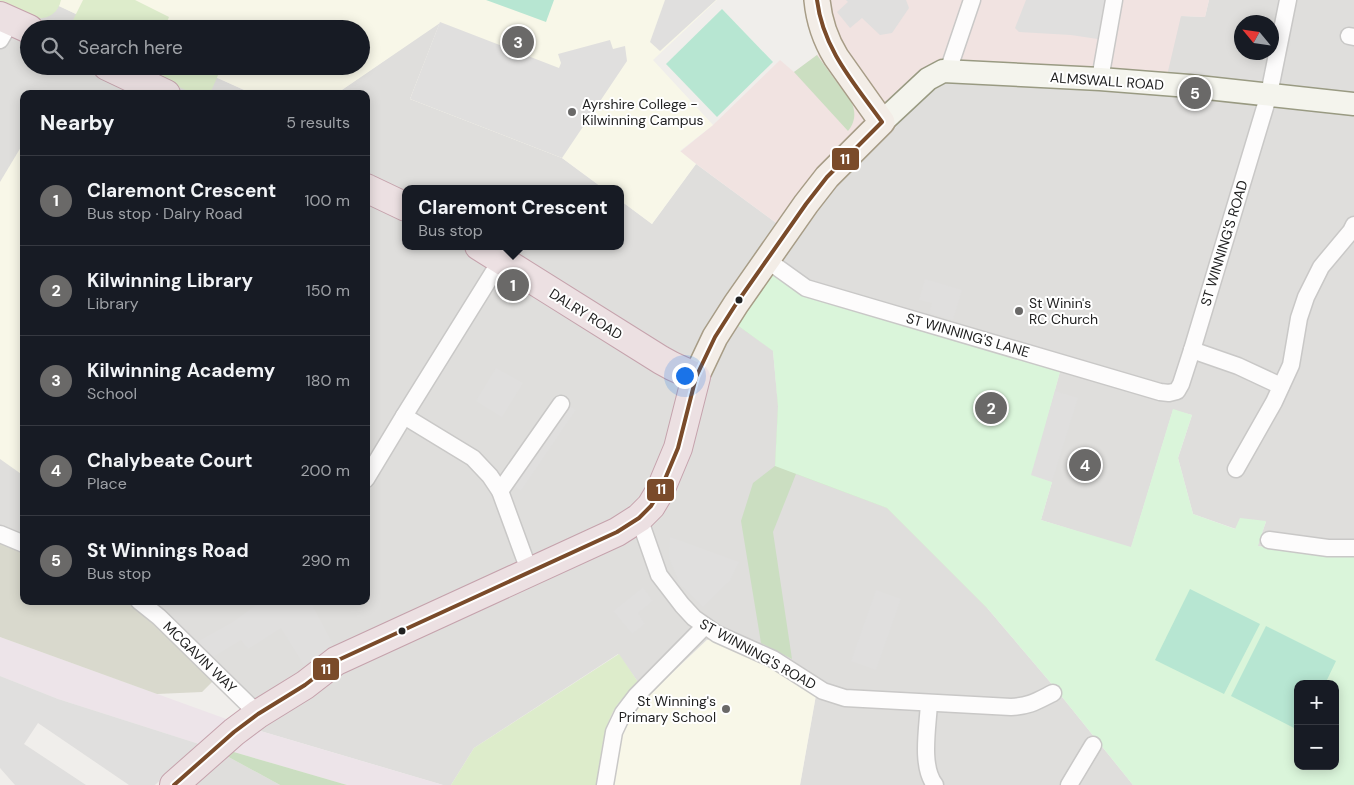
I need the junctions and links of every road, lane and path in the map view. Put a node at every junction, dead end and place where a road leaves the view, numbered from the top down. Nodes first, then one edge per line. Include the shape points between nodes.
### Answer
1 (817, 0) edge
2 (972, 0) edge
3 (1114, 0) edge
4 (1288, 0) edge
5 (948, 70) junction
6 (126, 75) edge
7 (1100, 79) junction
8 (158, 90) edge
9 (1269, 94) junction
10 (1354, 104) edge
11 (882, 122) junction
12 (370, 190) edge
13 (402, 205) edge
14 (1354, 225) edge
15 (490, 253) edge
16 (767, 260) junction
17 (1192, 350) junction
18 (696, 377) junction
19 (1281, 386) junction
20 (1177, 392) joint
21 (561, 404) dead end
22 (404, 416) junction
23 (1236, 469) dead end
24 (370, 472) edge
25 (500, 491) junction
26 (639, 518) junction
27 (0, 534) edge
28 (1270, 540) dead end
29 (20, 542) edge
30 (1354, 548) edge
31 (530, 572) junction
32 (144, 605) edge
33 (705, 626) junction
34 (1053, 693) dead end
35 (929, 703) junction
36 (258, 714) junction
37 (1093, 745) dead end
38 (174, 785) edge
39 (605, 785) edge
40 (935, 785) edge
41 (1069, 785) edge

1 - 11 main road via 829,46
2 - 5 street
3 - 7 street
4 - 9 street, ST WINNING'S ROAD
5 - 7 main road, ALMSWALL ROAD
5 - 11 main road via 928,79
6 - 8 highway
7 - 9 main road, ALMSWALL ROAD
9 - 10 main road, ALMSWALL ROAD
9 - 17 street, ST WINNING'S ROAD
11 - 16 main road via 827,177
12 - 13 highway
14 - 19 street via 1321,267 1306,296 1291,365
15 - 18 highway, DALRY ROAD via 666,363
15 - 22 street
16 - 18 main road via 715,337
16 - 20 street, ST WINNING'S LANE via 806,288 1160,392
17 - 19 street
17 - 20 street, ST WINNING'S ROAD
18 - 26 highway via 674,457 651,506
19 - 23 street
21 - 25 street
22 - 24 street
22 - 25 street via 473,458
25 - 31 street
26 - 31 highway via 617,532
26 - 33 street, ST WINNING'S ROAD via 659,575 682,605
27 - 29 street
28 - 30 street
31 - 36 highway via 336,661
32 - 36 street, MCGAVIN WAY
33 - 35 street, ST WINNING'S ROAD via 774,659 834,695
33 - 39 street via 623,713 614,732
34 - 35 street, ST WINNING'S ROAD via 1032,704 1011,708
35 - 40 street via 926,758
36 - 38 highway
37 - 41 street

